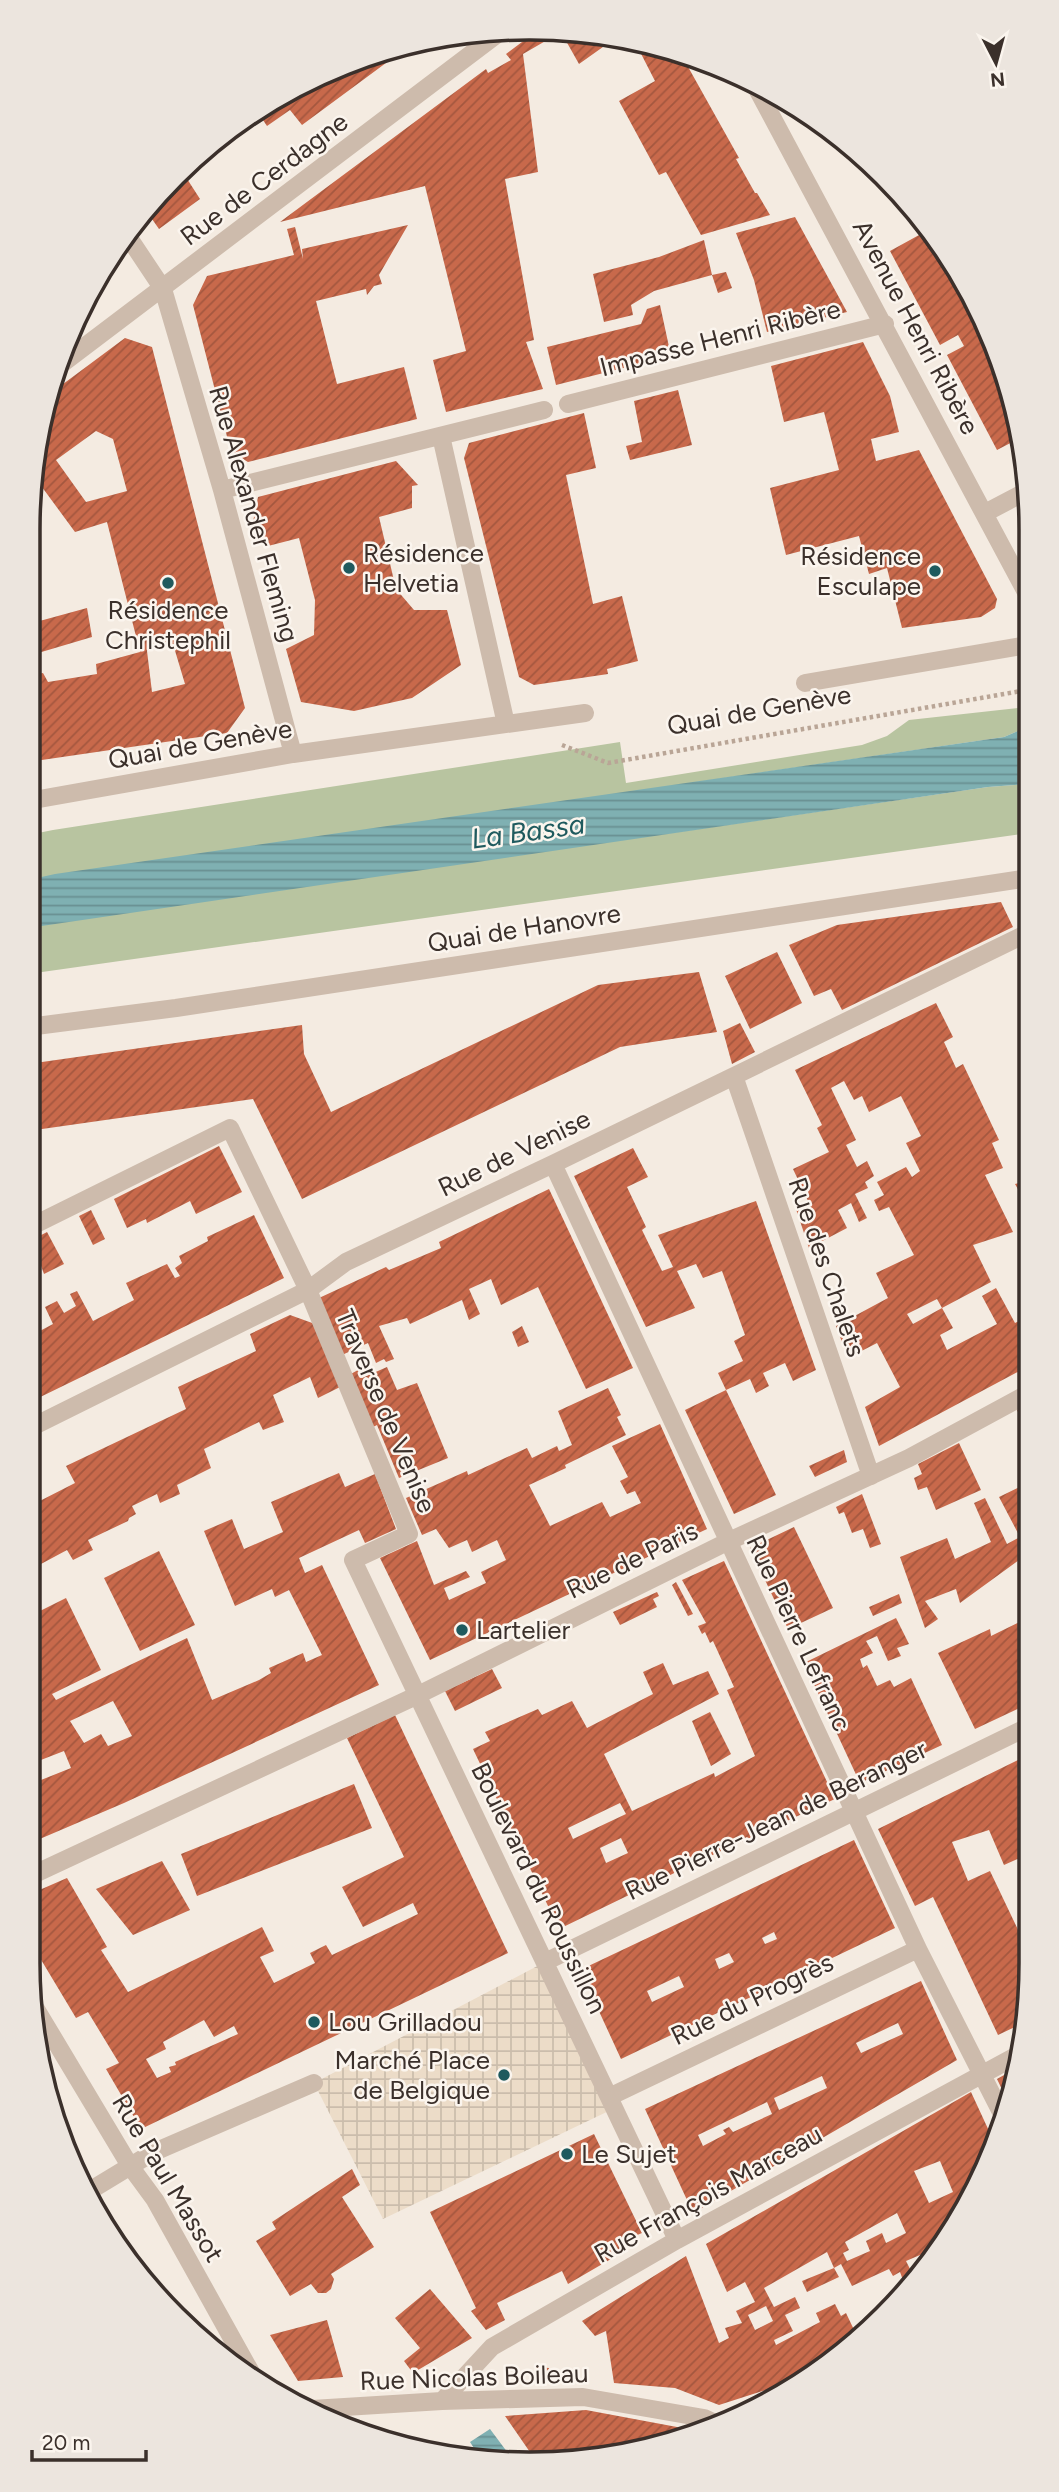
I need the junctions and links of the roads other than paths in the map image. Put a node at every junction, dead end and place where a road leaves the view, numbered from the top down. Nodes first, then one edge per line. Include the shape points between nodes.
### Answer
1 (487, 42) edge
2 (763, 100) edge
3 (133, 244) edge
4 (163, 289) junction
5 (885, 324) junction
6 (72, 357) edge
7 (568, 404) dead end
8 (544, 410) dead end
9 (442, 436) junction
10 (222, 490) junction
11 (1018, 496) edge
12 (985, 513) junction
13 (1019, 579) edge
14 (1019, 646) edge
15 (805, 683) dead end
16 (585, 713) dead end
17 (506, 724) junction
18 (293, 754) junction
19 (40, 799) edge
20 (1019, 879) edge
21 (1019, 937) edge
22 (40, 1025) edge
23 (734, 1076) junction
24 (553, 1164) junction
25 (40, 1222) edge
26 (307, 1290) junction
27 (1019, 1398) edge
28 (40, 1423) edge
29 (871, 1476) junction
30 (727, 1542) junction
31 (353, 1560) joint
32 (418, 1695) junction
33 (1019, 1731) edge
34 (854, 1811) junction
35 (40, 1871) edge
36 (918, 1949) junction
37 (545, 1962) junction
38 (44, 2022) edge
39 (1009, 2060) edge
40 (982, 2073) junction
41 (314, 2083) dead end
42 (610, 2097) junction
43 (997, 2105) edge
44 (130, 2166) junction
45 (95, 2187) edge
46 (677, 2240) junction
47 (244, 2359) edge
48 (442, 2401) junction
49 (328, 2408) edge
50 (706, 2419) edge

1 - 4 street, Rue de Cerdagne
2 - 5 street, Avenue Henri Ribère
3 - 4 street, Rue Alexander Fleming
4 - 6 street, Rue de Cerdagne
4 - 10 street, Rue Alexander Fleming
5 - 7 street, Impasse Henri Ribère
5 - 12 street, Avenue Henri Ribère
8 - 9 street
9 - 10 street
9 - 17 street
10 - 18 street, Rue Alexander Fleming
11 - 12 street
12 - 13 street, Avenue Henri Ribère
14 - 15 street
16 - 17 street, Quai de Genève
17 - 18 street, Quai de Genève
18 - 19 street, Quai de Genève
20 - 22 street, Quai de Hanovre
21 - 23 street, Rue de Venise
23 - 24 street, Rue de Venise
23 - 29 street, Rue des Chalets
24 - 26 street, Rue de Venise via 346,1262
24 - 30 street, Rue Pierre Lefranc
25 - 26 street via 230,1128
26 - 28 street, Rue de Venise
26 - 31 street, Traverse de Venise via 409,1534
27 - 29 street, Rue de Paris
29 - 30 street, Rue de Paris
30 - 32 street, Rue de Paris
30 - 34 street, Rue Pierre Lefranc
31 - 32 street, Boulevard du Roussillon
32 - 35 street, Rue de Paris
32 - 37 street, Boulevard du Roussillon
33 - 34 street, Rue Pierre-Jean de Beranger
34 - 36 street, Rue Pierre Lefranc
34 - 37 street, Rue Pierre-Jean de Beranger
36 - 40 street, Rue Pierre Lefranc
36 - 42 street, Rue du Progrès
37 - 42 street, Boulevard du Roussillon
38 - 44 street, Rue Paul Massot
39 - 40 street, Rue François Marceau
40 - 43 street, Rue Pierre Lefranc
40 - 46 street, Rue François Marceau
41 - 44 street
42 - 46 street, Boulevard du Roussillon
44 - 45 street
44 - 47 street, Rue Paul Massot via 155,2200
46 - 48 street, Rue François Marceau via 492,2347
48 - 49 street, Rue Nicolas Boileau
48 - 50 street, Rue Nicolas Boileau via 583,2397

